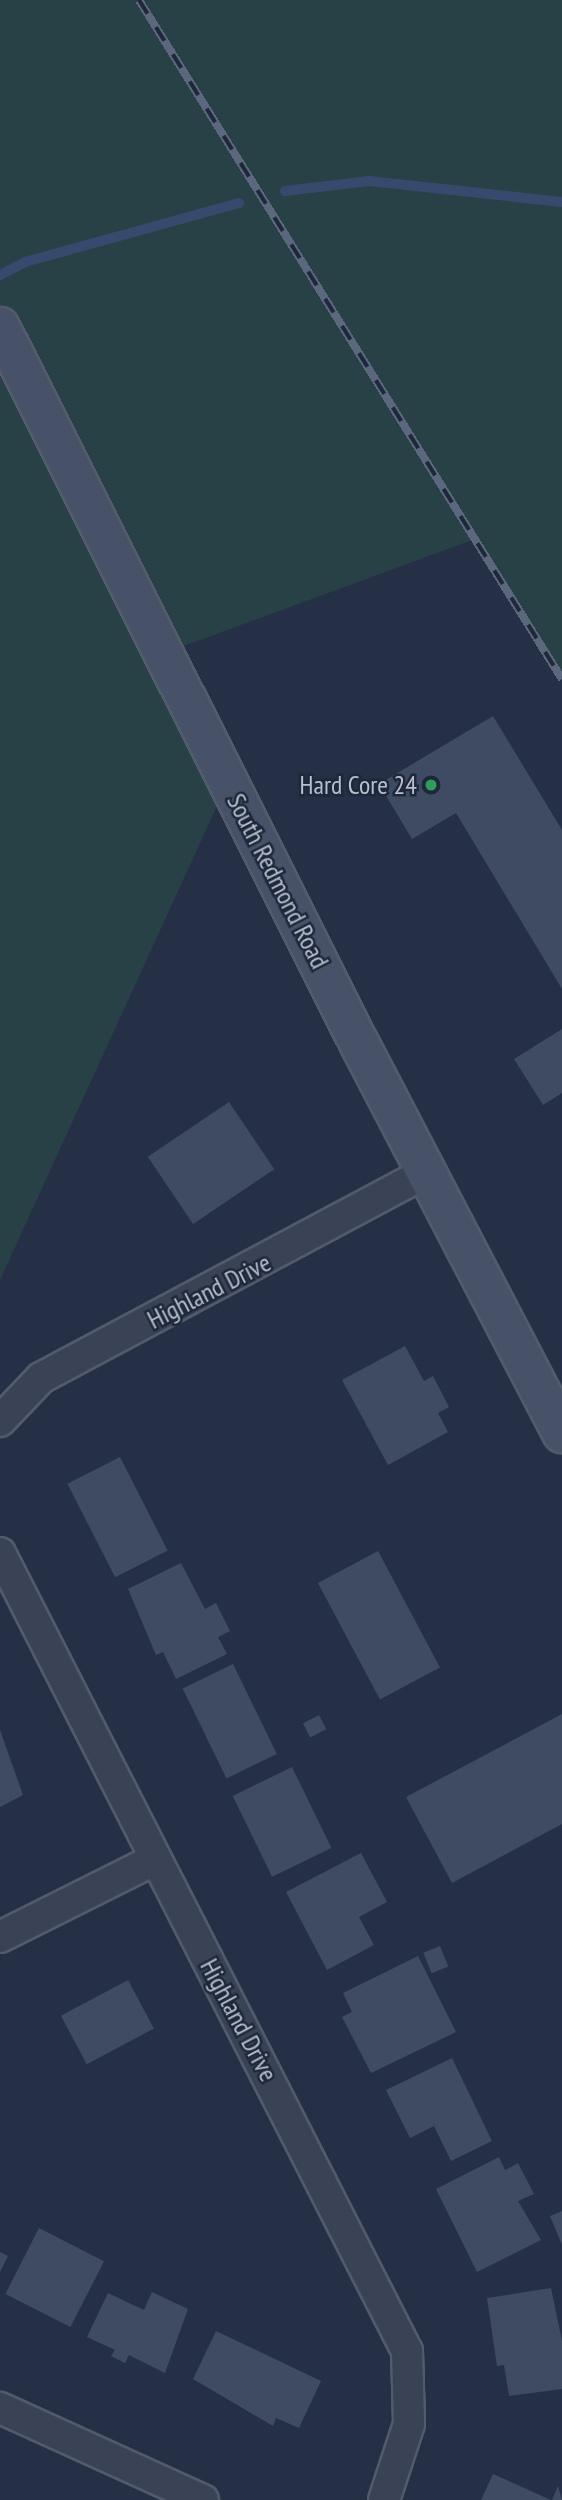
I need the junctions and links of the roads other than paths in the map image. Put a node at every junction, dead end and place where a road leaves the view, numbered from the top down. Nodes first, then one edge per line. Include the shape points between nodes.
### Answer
1 (0, 327) edge
2 (427, 1172) junction
3 (0, 1421) edge
4 (562, 1433) edge
5 (0, 1553) edge
6 (153, 1860) junction
7 (0, 1937) edge
8 (0, 2407) edge
9 (203, 2500) edge
10 (384, 2500) edge

1 - 2 street, South Redmond Road
2 - 3 street, Highland Drive via 41,1378
2 - 4 street, South Redmond Road
5 - 6 street, Highland Drive
6 - 7 street
6 - 10 street, Highland Drive via 407,2351 409,2424
8 - 9 street

